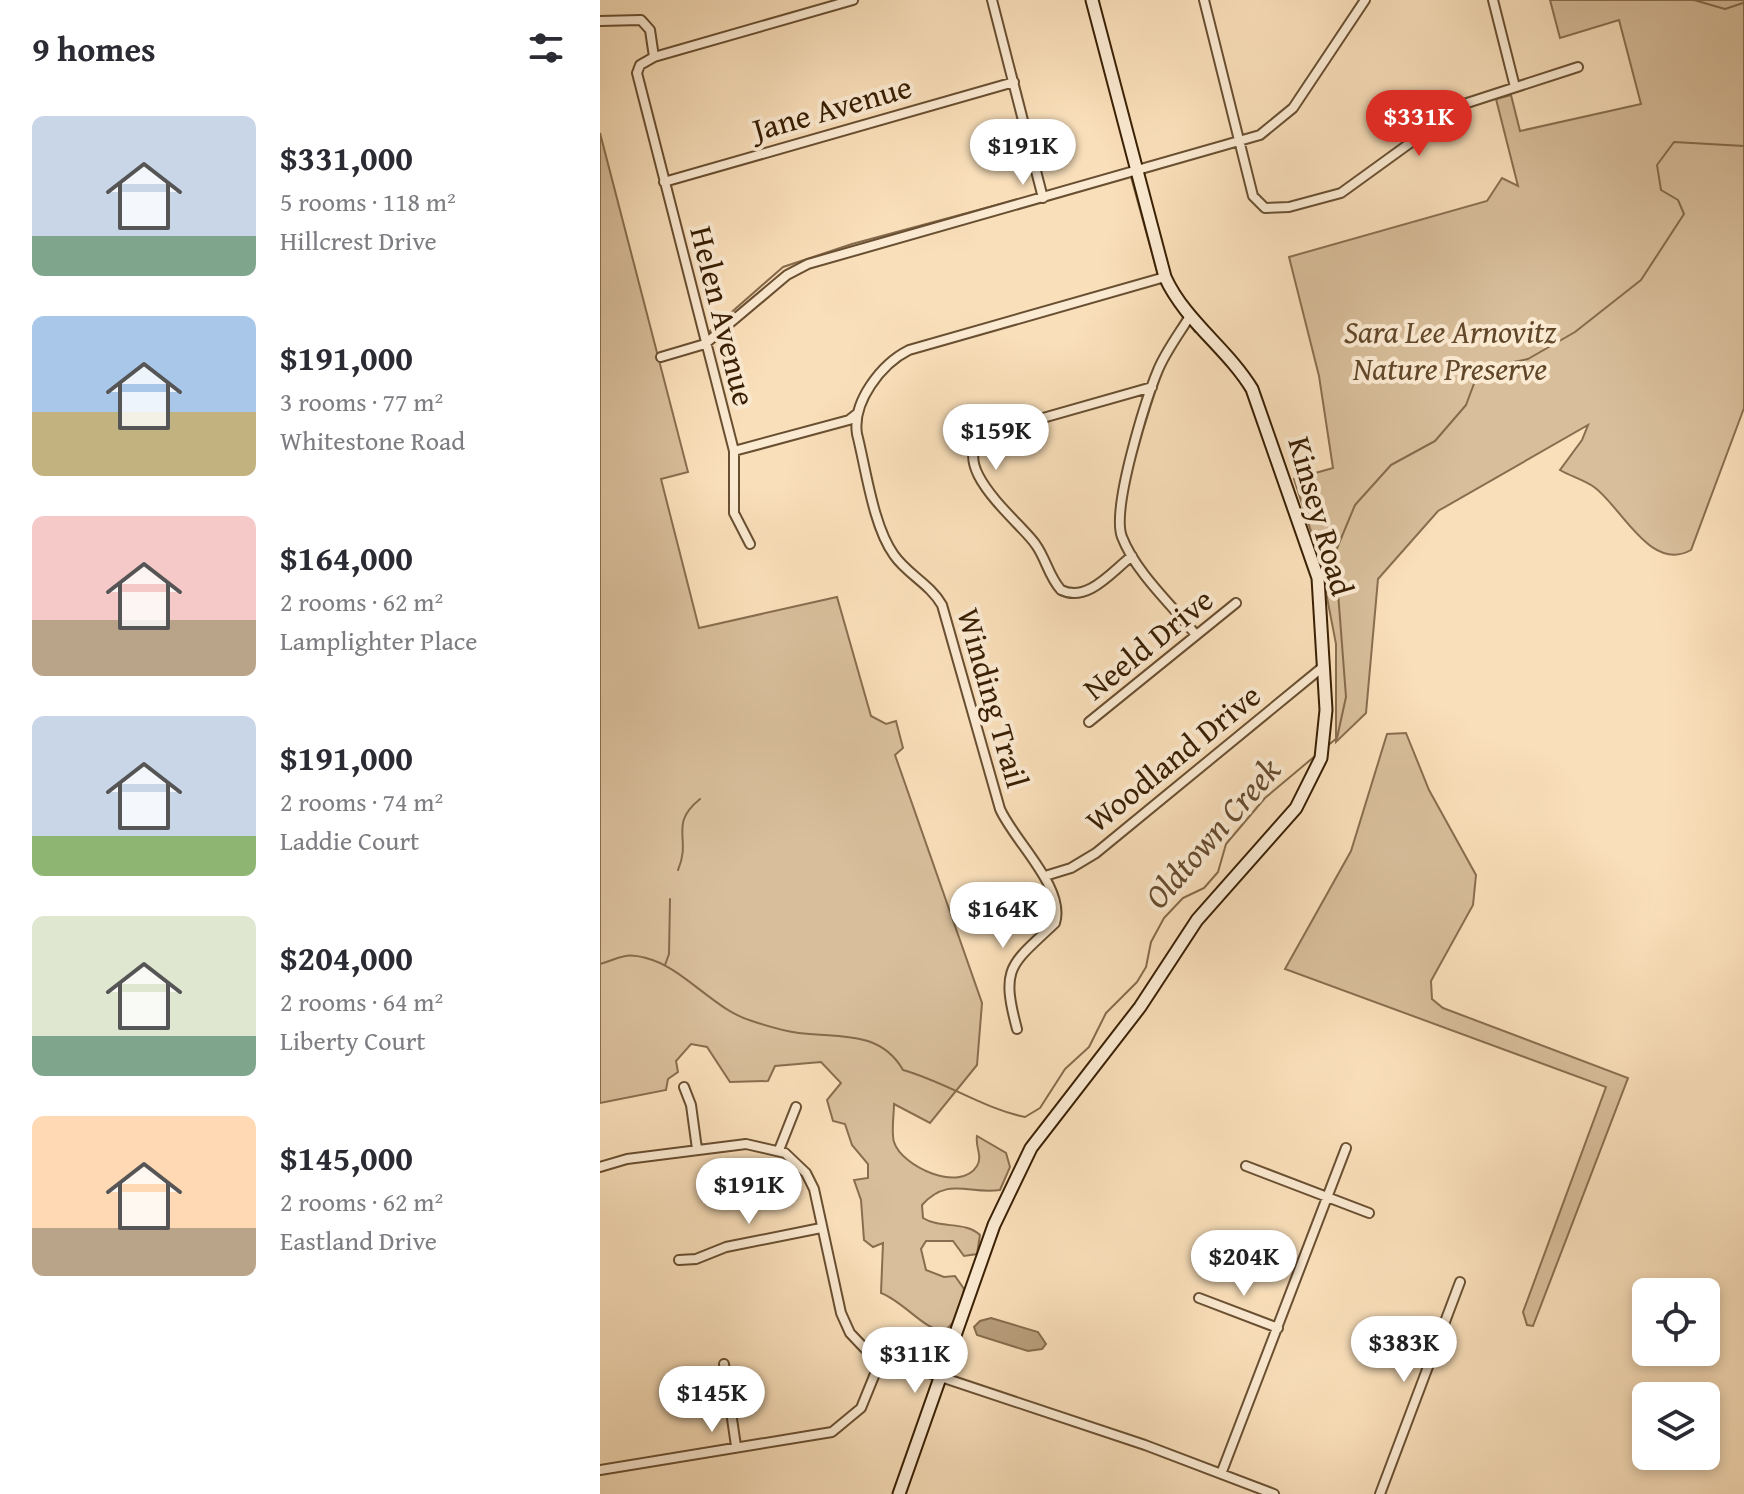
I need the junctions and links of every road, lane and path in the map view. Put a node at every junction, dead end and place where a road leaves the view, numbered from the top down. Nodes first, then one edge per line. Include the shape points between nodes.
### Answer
1 (853, 0) edge
2 (992, 0) edge
3 (1092, 0) edge
4 (1204, 0) edge
5 (1365, 0) edge
6 (1493, 0) edge
7 (600, 21) edge
8 (654, 57) junction
9 (1578, 67) dead end
10 (1014, 82) junction
11 (1515, 87) junction
12 (1240, 143) junction
13 (1137, 172) junction
14 (664, 182) junction
15 (1043, 198) junction
16 (1165, 277) junction
17 (1190, 316) junction
18 (705, 344) junction
19 (661, 357) dead end
20 (1152, 387) junction
21 (858, 412) junction
22 (734, 451) junction
23 (750, 544) dead end
24 (1132, 556) junction
25 (1236, 603) dead end
26 (1196, 635) junction
27 (1325, 665) junction
28 (1089, 722) dead end
29 (1045, 876) junction
30 (1017, 1029) dead end
31 (684, 1087) dead end
32 (796, 1107) dead end
33 (1346, 1148) dead end
34 (697, 1149) junction
35 (779, 1150) junction
36 (1246, 1166) dead end
37 (600, 1167) edge
38 (1328, 1196) junction
39 (1369, 1213) dead end
40 (821, 1228) junction
41 (679, 1260) dead end
42 (1460, 1282) dead end
43 (1199, 1298) dead end
44 (1278, 1328) junction
45 (881, 1359) junction
46 (724, 1364) dead end
47 (940, 1377) junction
48 (736, 1446) junction
49 (600, 1470) edge
50 (1221, 1474) junction
51 (899, 1494) edge
52 (1274, 1494) edge
53 (1380, 1494) edge

1 - 8 street
2 - 10 street
3 - 13 street, Kinsey Road
4 - 12 street
5 - 12 street via 1289,114
6 - 11 street
7 - 8 street via 641,20 650,30
8 - 14 street, Helen Avenue via 640,65 637,75
9 - 11 street
10 - 14 street, Jane Avenue
10 - 15 street
11 - 12 street via 1464,104 1341,193 1289,207 1262,207 1253,196
12 - 13 street
13 - 15 street
13 - 16 street, Kinsey Road
14 - 18 street, Helen Avenue
15 - 18 street via 808,264 787,275
16 - 17 street, Kinsey Road
16 - 21 street via 909,350 883,369
17 - 20 street
17 - 27 street, Kinsey Road via 1238,369 1261,406 1316,569
18 - 19 street
18 - 22 street, Helen Avenue
20 - 24 street via 1118,512
20 - 24 street via 990,433 975,451 987,493 1035,544 1061,590 1087,592
21 - 22 street, Helen Avenue via 849,420
21 - 29 street, Winding Trail via 857,434 888,547 942,605 1000,809
22 - 23 street via 734,513
24 - 26 street
25 - 26 street, Neeld Drive
26 - 28 street, Neeld Drive
27 - 29 street, Woodland Drive via 1096,853
27 - 47 street, Kinsey Road via 1321,758 1296,808 1197,920 1140,1007 1041,1132 1004,1201
29 - 30 street via 1057,917 1024,949 1011,971 1009,993
31 - 34 street
32 - 35 street
33 - 38 street
34 - 35 street via 746,1144
34 - 37 street
35 - 40 street via 810,1179
36 - 38 street
38 - 39 street
38 - 44 street
40 - 41 street
40 - 45 street via 845,1324 861,1347
42 - 53 street
43 - 44 street
44 - 50 street
45 - 47 street
45 - 48 street via 861,1408 843,1427 819,1436
46 - 48 street
47 - 50 street
47 - 51 street, Kinsey Road
48 - 49 street
50 - 52 street

